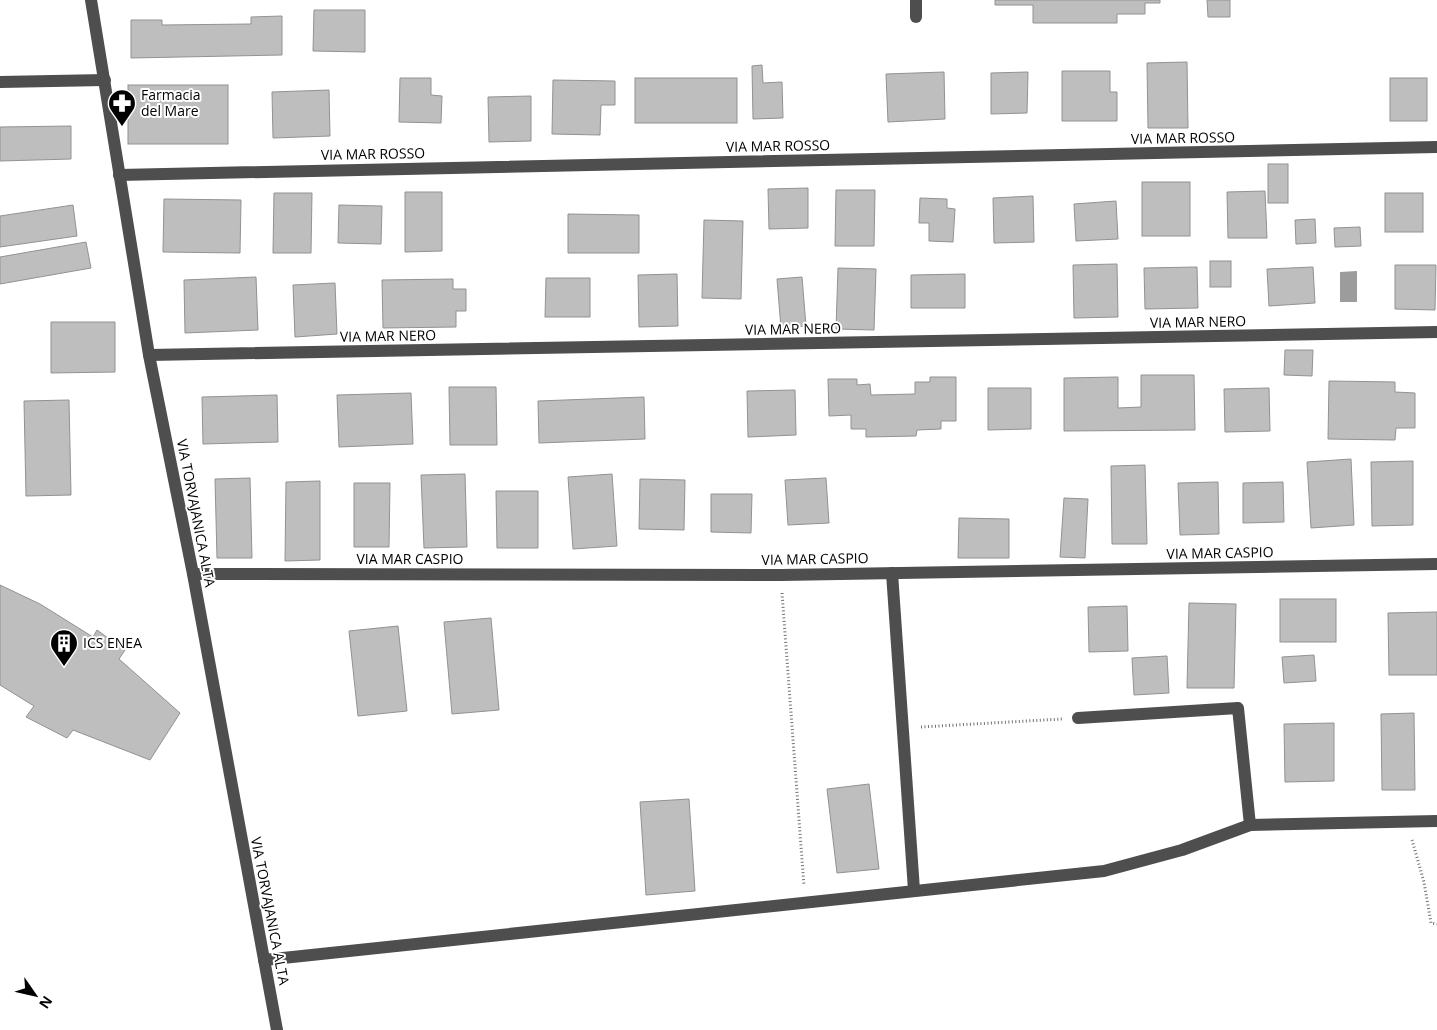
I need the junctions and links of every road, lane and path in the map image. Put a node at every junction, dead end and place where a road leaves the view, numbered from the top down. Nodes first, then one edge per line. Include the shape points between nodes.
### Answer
1 (90, 0) edge
2 (916, 0) edge
3 (916, 17) dead end
4 (105, 80) junction
5 (0, 82) edge
6 (1437, 147) edge
7 (119, 174) junction
8 (1437, 332) edge
9 (149, 355) junction
10 (1437, 564) edge
11 (892, 573) junction
12 (192, 574) junction
13 (781, 575) junction
14 (1078, 718) joint
15 (902, 728) junction
16 (1437, 821) edge
17 (1407, 822) junction
18 (1250, 825) junction
19 (914, 890) junction
20 (806, 901) junction
21 (1437, 924) edge
22 (264, 960) junction
23 (277, 1030) edge

1 - 4 street, VIA TORVAJANICA ALTA
2 - 3 street
4 - 5 street
4 - 7 street, VIA TORVAJANICA ALTA
6 - 7 street, VIA MAR ROSSO
7 - 9 street, VIA TORVAJANICA ALTA
8 - 9 street, VIA MAR NERO
9 - 12 street, VIA TORVAJANICA ALTA
10 - 11 street, VIA MAR CASPIO
11 - 13 street, VIA MAR CASPIO
11 - 15 street
12 - 13 street, VIA MAR CASPIO
12 - 22 street, VIA TORVAJANICA ALTA
13 - 20 path
14 - 15 path
14 - 18 street via 1238,708
15 - 19 street
16 - 17 street
17 - 18 street
17 - 21 path via 1424,882 1431,923
18 - 19 street via 1182,850 1104,871
19 - 20 street
20 - 22 street
22 - 23 street, VIA TORVAJANICA ALTA

